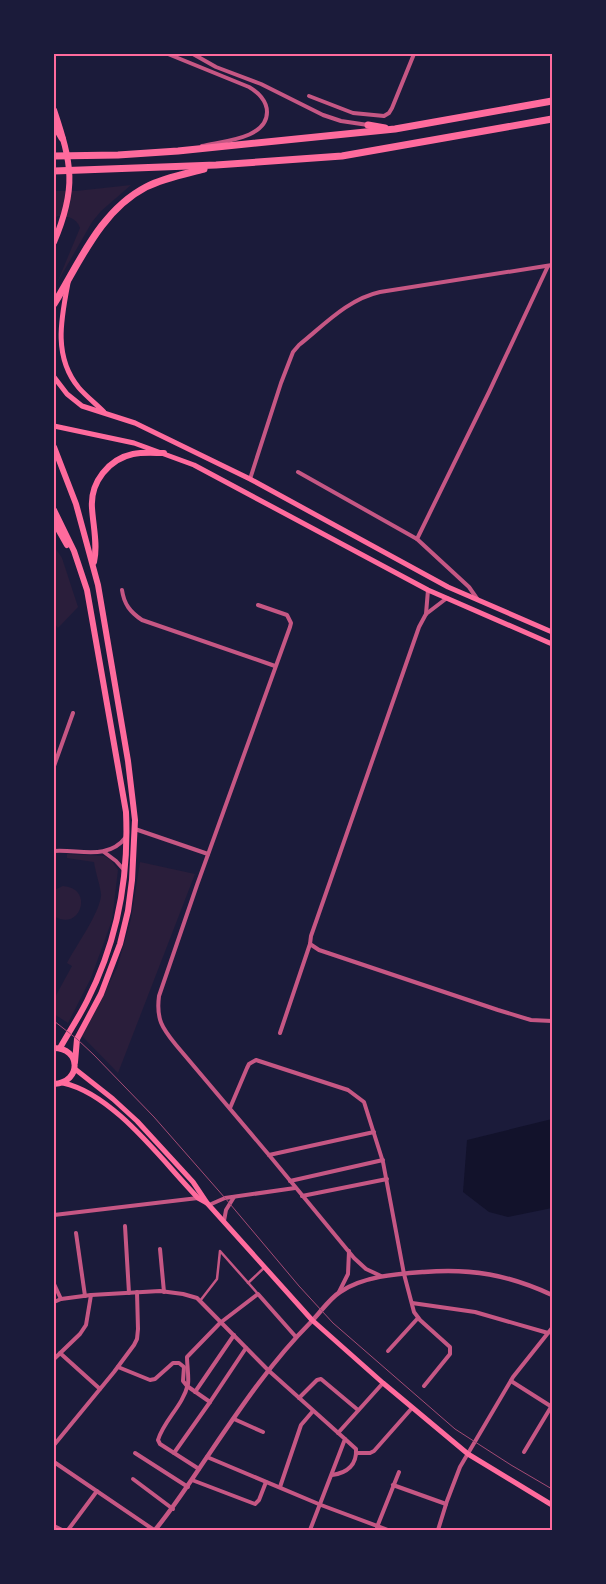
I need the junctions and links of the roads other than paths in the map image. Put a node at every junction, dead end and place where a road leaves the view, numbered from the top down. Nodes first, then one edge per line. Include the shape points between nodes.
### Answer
1 (168, 54) edge
2 (182, 54) edge
3 (193, 54) edge
4 (414, 54) edge
5 (175, 57) junction
6 (264, 77) dead end
7 (261, 84) junction
8 (309, 96) dead end
9 (552, 101) edge
10 (55, 113) edge
11 (552, 119) edge
12 (54, 124) edge
13 (368, 125) joint
14 (395, 129) junction
15 (62, 138) junction
16 (178, 151) junction
17 (54, 156) edge
18 (216, 165) junction
19 (54, 171) edge
20 (54, 242) edge
21 (550, 266) edge
22 (69, 278) junction
23 (54, 304) edge
24 (54, 377) edge
25 (106, 414) junction
26 (54, 426) edge
27 (54, 447) edge
28 (164, 453) junction
29 (298, 472) dead end
30 (250, 479) junction
31 (54, 510) edge
32 (54, 522) edge
33 (417, 540) junction
34 (79, 566) junction
35 (93, 566) junction
36 (122, 590) dead end
37 (428, 590) junction
38 (448, 598) junction
39 (478, 600) junction
40 (258, 605) dead end
41 (426, 614) junction
42 (552, 632) edge
43 (552, 644) edge
44 (275, 666) junction
45 (73, 713) dead end
46 (248, 722) dead end
47 (254, 724) junction
48 (54, 766) edge
49 (135, 829) junction
50 (127, 836) junction
51 (54, 851) edge
52 (104, 852) junction
53 (208, 854) junction
54 (125, 871) junction
55 (310, 944) junction
56 (552, 1022) edge
57 (280, 1033) dead end
58 (56, 1047) edge
59 (75, 1066) junction
60 (63, 1083) junction
61 (54, 1084) edge
62 (230, 1108) junction
63 (374, 1132) junction
64 (269, 1155) junction
65 (383, 1160) junction
66 (387, 1179) junction
67 (290, 1181) junction
68 (296, 1188) junction
69 (200, 1196) junction
70 (302, 1196) junction
71 (234, 1197) junction
72 (208, 1204) junction
73 (54, 1215) edge
74 (224, 1221) junction
75 (125, 1226) dead end
76 (76, 1234) dead end
77 (160, 1249) dead end
78 (349, 1251) junction
79 (265, 1268) junction
80 (404, 1274) junction
81 (381, 1276) junction
82 (248, 1283) junction
83 (54, 1284) edge
84 (137, 1292) junction
85 (164, 1292) junction
86 (339, 1292) junction
87 (129, 1293) junction
88 (258, 1294) junction
89 (91, 1295) junction
90 (552, 1295) edge
91 (85, 1296) junction
92 (61, 1299) junction
93 (200, 1301) junction
94 (54, 1302) edge
95 (412, 1303) junction
96 (418, 1318) junction
97 (312, 1320) junction
98 (220, 1323) junction
99 (552, 1328) edge
100 (548, 1333) junction
101 (234, 1335) junction
102 (296, 1337) junction
103 (246, 1348) junction
104 (388, 1351) dead end
105 (60, 1353) junction
106 (54, 1359) edge
107 (118, 1367) junction
108 (268, 1370) junction
109 (511, 1381) junction
110 (383, 1383) junction
111 (187, 1386) junction
112 (424, 1386) dead end
113 (100, 1389) junction
114 (195, 1392) junction
115 (299, 1398) junction
116 (210, 1402) junction
117 (552, 1407) edge
118 (412, 1408) junction
119 (358, 1410) junction
120 (313, 1411) junction
121 (234, 1419) junction
122 (263, 1432) dead end
123 (338, 1433) junction
124 (345, 1439) junction
125 (54, 1445) edge
126 (524, 1452) dead end
127 (135, 1453) dead end
128 (174, 1453) junction
129 (356, 1453) junction
130 (468, 1454) junction
131 (207, 1457) junction
132 (54, 1462) edge
133 (199, 1469) junction
134 (399, 1472) dead end
135 (332, 1475) junction
136 (133, 1479) dead end
137 (192, 1480) junction
138 (266, 1482) junction
139 (394, 1485) junction
140 (188, 1487) junction
141 (280, 1487) junction
142 (97, 1491) junction
143 (446, 1504) junction
144 (321, 1505) junction
145 (552, 1505) edge
146 (173, 1509) junction
147 (377, 1527) junction
148 (68, 1530) edge
149 (154, 1530) edge
150 (310, 1530) edge
151 (388, 1530) edge
152 (438, 1530) edge

1 - 5 street
2 - 5 street
3 - 7 street via 216,67
4 - 8 street via 392,108 384,116 353,113
5 - 16 street via 249,87 262,98 267,112 264,123 252,134
6 - 7 street
7 - 13 street via 323,115
9 - 14 highway
10 - 15 highway
11 - 18 highway via 342,156
12 - 15 highway
13 - 14 highway
14 - 16 highway
15 - 20 highway via 69,163 69,189 64,216
16 - 17 highway
18 - 19 highway
18 - 22 highway via 152,184 123,202 101,227
21 - 30 street via 369,294 350,304 293,352
21 - 33 street
22 - 23 highway
22 - 25 main road via 60,328 64,358 76,384
24 - 25 main road via 77,403
25 - 30 main road via 135,423
26 - 28 main road via 134,443
27 - 35 highway via 76,504
28 - 35 highway via 126,456 110,465 99,478 92,502 96,547
28 - 37 main road via 209,471
29 - 33 street
30 - 39 main road via 440,583
31 - 34 highway
32 - 34 highway
33 - 39 street via 469,587
34 - 50 highway via 94,628 126,812
35 - 49 highway via 128,762
36 - 44 street via 128,607 142,620
37 - 38 main road
37 - 41 street
38 - 41 street
38 - 43 main road
39 - 42 main road
40 - 44 street via 290,618 290,627
41 - 55 street
44 - 47 street
45 - 48 street
46 - 47 street
47 - 53 street
49 - 53 street
49 - 59 highway via 128,911 120,944 100,994 77,1038
50 - 52 street
50 - 54 highway
51 - 52 street
52 - 54 street
53 - 62 street via 159,996 158,1008 164,1031
54 - 58 highway via 119,911 105,959 87,1002
55 - 56 street via 319,950 498,1010 531,1020
55 - 57 street
58 - 59 highway via 70,1053
59 - 60 highway
59 - 69 main road via 113,1098 164,1149
60 - 61 highway
60 - 69 main road via 78,1087 108,1105
62 - 63 street via 249,1064 256,1060 355,1094 366,1106
62 - 64 street
63 - 64 street
63 - 65 street
64 - 67 street
65 - 66 street
65 - 67 street
66 - 70 street
66 - 80 street
67 - 68 street
68 - 70 street
68 - 71 street
69 - 72 main road
69 - 73 street
70 - 78 street
71 - 72 street
71 - 74 street
72 - 74 main road
74 - 79 main road
75 - 87 street
76 - 91 street
77 - 85 street
78 - 81 street via 366,1269
78 - 86 street via 348,1274
79 - 82 street
79 - 97 main road
80 - 81 street
80 - 90 street via 489,1273
80 - 95 street
81 - 86 street
82 - 88 street
82 - 93 street via 220,1252 217,1280
83 - 92 street
84 - 85 street
84 - 87 street
84 - 107 street via 137,1338
85 - 93 street via 183,1294
86 - 97 street
87 - 89 street
88 - 98 street
88 - 102 street
89 - 91 street
89 - 105 street via 86,1325
91 - 92 street
92 - 94 street
93 - 98 street
95 - 96 street
95 - 100 street via 475,1312
96 - 104 street
96 - 112 street via 451,1350
97 - 102 street
97 - 110 main road
98 - 101 street
98 - 111 street via 187,1357
99 - 100 street
100 - 109 street
101 - 103 street
101 - 114 street
102 - 108 street
103 - 108 street
103 - 116 street
105 - 106 street
105 - 113 street
107 - 111 street via 150,1380 173,1363 179,1364 184,1367
107 - 113 street
108 - 115 street
108 - 121 street
109 - 117 street
109 - 130 street
110 - 118 main road
110 - 119 street
111 - 114 street
111 - 128 street via 158,1440
113 - 125 street
114 - 116 street
115 - 119 street via 321,1379
115 - 120 street
116 - 128 street
117 - 126 street
118 - 129 street via 372,1452
118 - 130 main road
119 - 123 street
120 - 123 street
120 - 141 street via 300,1425
121 - 122 street
121 - 131 street
123 - 124 street
124 - 129 street via 355,1447
124 - 135 street
127 - 140 street
128 - 133 street
129 - 135 street via 347,1471
130 - 143 street
130 - 145 main road
131 - 133 street
131 - 138 street
132 - 142 street
133 - 137 street
134 - 139 street
135 - 144 street
136 - 146 street
137 - 138 street via 255,1504
137 - 140 street
138 - 141 street
139 - 143 street
139 - 147 street
140 - 146 street
141 - 144 street
142 - 148 street
142 - 149 street
143 - 152 street
144 - 147 street
144 - 150 street
146 - 149 street
147 - 151 street

